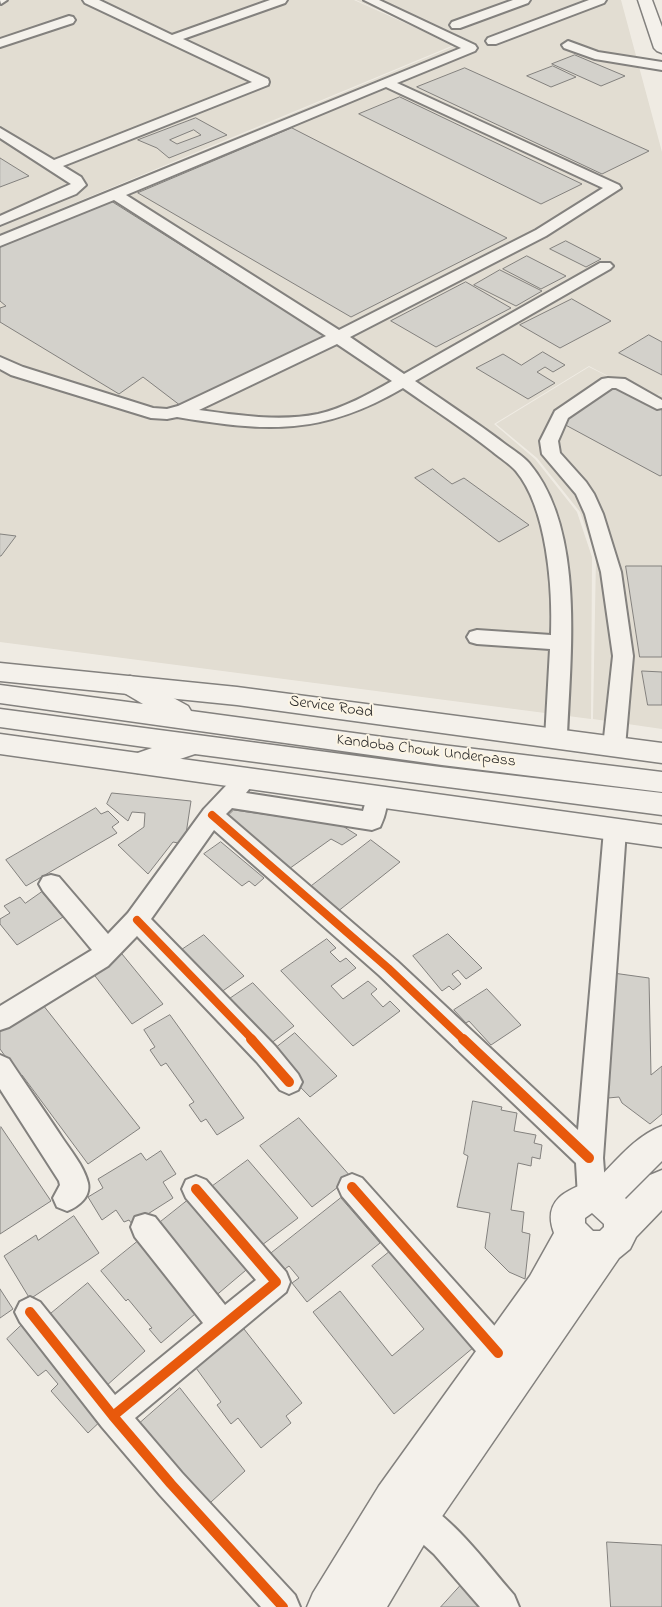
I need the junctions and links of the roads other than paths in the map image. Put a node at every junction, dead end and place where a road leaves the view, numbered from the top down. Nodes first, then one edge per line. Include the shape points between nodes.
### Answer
1 (90, 0) edge
2 (281, 0) edge
3 (370, 0) edge
4 (524, 0) edge
5 (600, 0) edge
6 (645, 0) edge
7 (658, 0) edge
8 (662, 10) edge
9 (69, 20) dead end
10 (456, 25) dead end
11 (172, 39) junction
12 (492, 41) dead end
13 (0, 43) edge
14 (568, 45) dead end
15 (662, 48) edge
16 (662, 66) edge
17 (385, 82) junction
18 (0, 132) edge
19 (53, 165) junction
20 (115, 194) junction
21 (0, 221) edge
22 (0, 241) edge
23 (606, 266) dead end
24 (338, 337) junction
25 (0, 362) edge
26 (403, 381) junction
27 (657, 404) dead end
28 (176, 412) junction
29 (477, 637) dead end
30 (560, 643) junction
31 (0, 672) edge
32 (130, 685) junction
33 (0, 694) edge
34 (0, 718) edge
35 (193, 732) junction
36 (556, 739) junction
37 (0, 744) edge
38 (614, 747) junction
39 (662, 753) edge
40 (138, 763) junction
41 (247, 778) junction
42 (662, 782) edge
43 (377, 796) junction
44 (662, 804) edge
45 (220, 807) junction
46 (615, 830) junction
47 (662, 836) edge
48 (51, 884) dead end
49 (137, 920) junction
50 (108, 951) junction
51 (0, 1019) edge
52 (0, 1067) edge
53 (289, 1082) dead end
54 (662, 1141) edge
55 (588, 1158) junction
56 (662, 1186) edge
57 (352, 1187) dead end
58 (196, 1189) dead end
59 (67, 1198) dead end
60 (596, 1198) junction
61 (145, 1227) dead end
62 (572, 1235) junction
63 (613, 1237) junction
64 (30, 1312) dead end
65 (223, 1325) junction
66 (498, 1354) junction
67 (114, 1416) junction
68 (406, 1509) junction
69 (284, 1607) edge
70 (327, 1607) edge
71 (364, 1607) edge
72 (502, 1607) edge

1 - 11 street
2 - 11 street
3 - 17 street via 471,48
4 - 10 street
5 - 12 street
6 - 15 main road
7 - 8 main road
9 - 13 street
11 - 19 street via 263,82
14 - 16 street via 595,55
17 - 20 street
17 - 24 street via 614,188 541,233
18 - 19 street
19 - 21 street via 79,185
20 - 22 street
20 - 24 street
23 - 26 street
24 - 26 street
24 - 28 street
25 - 28 street via 17,371 151,413
26 - 28 street via 353,407 301,421 270,424
26 - 30 street via 522,466 539,492 553,535 562,608
27 - 38 street via 619,383 608,383 561,415 549,440 551,454 580,486 594,514 611,572 623,656
29 - 30 street
30 - 36 street
31 - 32 main road, Service Road
32 - 35 main road
32 - 36 main road, Service Road via 237,696
33 - 35 main road
34 - 35 main road
35 - 40 main road
35 - 42 main road, Kandoba Chowk Underpass via 442,755
35 - 44 main road, Kandoba Chowk Underpass via 440,777
36 - 38 main road, Service Road
37 - 40 main road
38 - 39 main road, Service Road
40 - 41 main road
41 - 43 main road
41 - 45 street
43 - 45 street via 372,821
43 - 46 main road
45 - 49 street
45 - 55 street
46 - 47 main road
46 - 55 street
48 - 50 street
49 - 50 street
49 - 53 street
50 - 51 street
52 - 59 street via 69,1172 74,1190
54 - 60 main road
55 - 60 street
56 - 63 main road
57 - 66 street
58 - 65 street via 276,1282
60 - 62 main road via 583,1198 570,1209 567,1217
60 - 63 main road via 616,1210 620,1219
61 - 65 street
62 - 63 main road via 587,1246
62 - 66 main road via 543,1288
63 - 68 main road
64 - 67 street
65 - 67 street
66 - 68 main road
67 - 69 street via 171,1484
68 - 70 main road
68 - 71 main road
68 - 72 street

